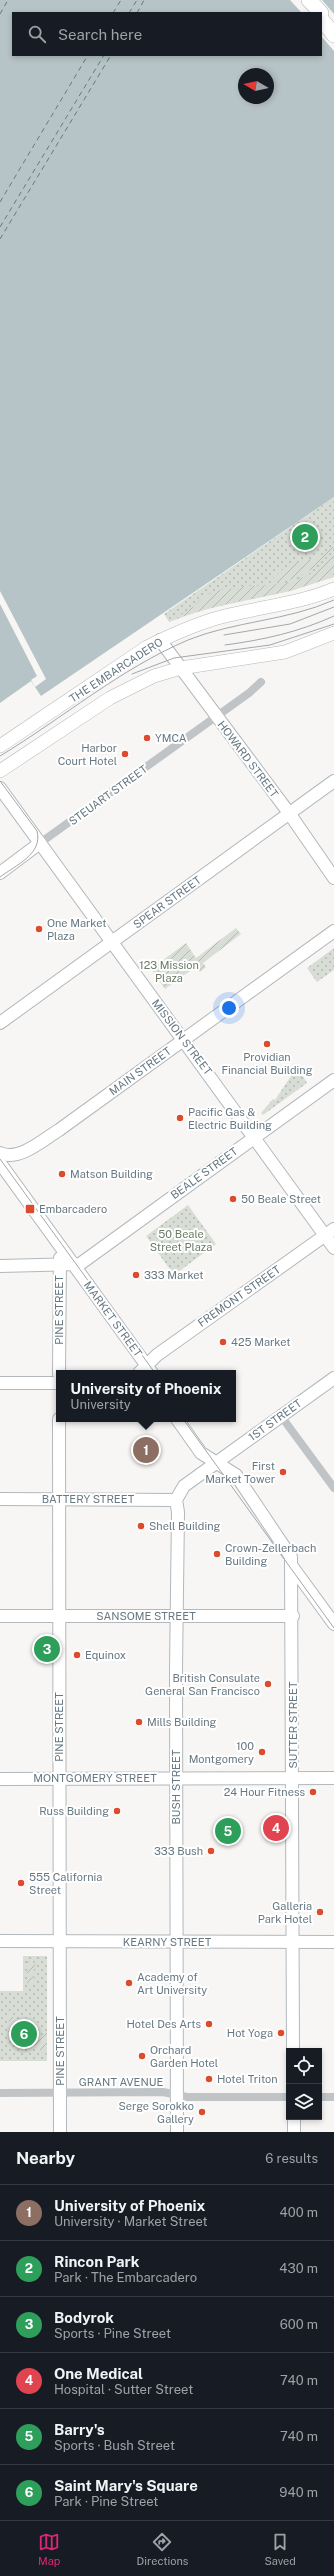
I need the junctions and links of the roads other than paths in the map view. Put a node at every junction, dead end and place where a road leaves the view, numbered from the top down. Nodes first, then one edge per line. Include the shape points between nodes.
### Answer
1 (304, 0) edge
2 (309, 0) edge
3 (315, 12) edge
4 (320, 12) edge
5 (322, 14) edge
6 (322, 20) edge
7 (334, 29) edge
8 (334, 34) edge
9 (334, 589) edge
10 (334, 633) edge
11 (160, 640) junction
12 (181, 668) junction
13 (261, 682) dead end
14 (216, 717) junction
15 (0, 746) edge
16 (0, 771) edge
17 (334, 781) edge
18 (0, 788) edge
19 (289, 813) junction
20 (40, 843) junction
21 (0, 873) edge
22 (334, 878) edge
23 (334, 931) edge
24 (110, 942) junction
25 (0, 1023) edge
26 (184, 1039) junction
27 (334, 1080) edge
28 (255, 1137) junction
29 (0, 1153) edge
30 (0, 1159) edge
31 (0, 1163) edge
32 (330, 1232) edge
33 (60, 1245) junction
34 (334, 1248) edge
35 (74, 1265) junction
36 (0, 1266) edge
37 (60, 1266) junction
38 (59, 1370) edge
39 (146, 1370) edge
40 (334, 1378) edge
41 (0, 1383) edge
42 (56, 1383) edge
43 (281, 1416) junction
44 (59, 1422) edge
45 (178, 1422) edge
46 (188, 1422) edge
47 (217, 1462) junction
48 (334, 1488) edge
49 (0, 1499) edge
50 (60, 1499) junction
51 (176, 1500) junction
52 (293, 1567) junction
53 (312, 1594) junction
54 (293, 1600) junction
55 (0, 1616) edge
56 (59, 1616) junction
57 (176, 1616) junction
58 (293, 1616) junction
59 (334, 1624) edge
60 (60, 1778) junction
61 (176, 1778) junction
62 (293, 1778) junction
63 (334, 1778) edge
64 (0, 1779) edge
65 (0, 1941) edge
66 (60, 1941) junction
67 (176, 1942) junction
68 (293, 1942) junction
69 (334, 1942) edge
70 (293, 2048) edge
71 (60, 2092) junction
72 (0, 2093) edge
73 (177, 2095) junction
74 (286, 2097) edge
75 (322, 2097) edge
76 (334, 2097) edge
77 (294, 2120) edge
78 (60, 2132) edge
79 (177, 2132) edge
80 (294, 2132) edge

1 - 3 highway
2 - 4 highway
5 - 7 highway
6 - 8 highway
9 - 11 main road, THE EMBARCADERO via 290,603 221,617
10 - 12 main road, THE EMBARCADERO via 285,652
11 - 12 street, HOWARD STREET
11 - 15 main road, THE EMBARCADERO
12 - 14 street, HOWARD STREET
12 - 16 main road, THE EMBARCADERO via 154,676 119,693
13 - 14 street, STEUART STREET
14 - 19 street, HOWARD STREET
14 - 20 street, STEUART STREET
17 - 19 street, SPEAR STREET
18 - 20 street, MISSION STREET
19 - 22 street, HOWARD STREET
19 - 24 street, SPEAR STREET
20 - 21 street, STEUART STREET
20 - 24 street, MISSION STREET
23 - 26 street, MAIN STREET
24 - 25 street, SPEAR STREET
24 - 26 street, MISSION STREET
26 - 28 street, MISSION STREET
26 - 29 street, MAIN STREET via 59,1130 20,1154 9,1156
27 - 28 street, BEALE STREET
28 - 32 street, MISSION STREET
28 - 35 street, BEALE STREET via 89,1259
30 - 35 street, MARKET STREET via 17,1173 41,1206 69,1247
31 - 33 street, MARKET STREET
32 - 34 street, MISSION STREET
32 - 39 street, FREMONT STREET via 163,1350
33 - 35 street, MARKET STREET
33 - 37 street, PINE STREET
35 - 37 street
35 - 39 street, MARKET STREET
36 - 37 street
37 - 38 street, PINE STREET
40 - 43 street, 1ST STREET
41 - 42 street
43 - 47 street, 1ST STREET
43 - 48 street
44 - 50 street, PINE STREET
45 - 47 street via 201,1453
46 - 47 street
47 - 51 street via 184,1486
47 - 52 street
49 - 50 street, BATTERY STREET
50 - 51 street, BATTERY STREET
50 - 56 street, PINE STREET
51 - 57 street, BUSH STREET
52 - 53 street
52 - 54 street, SUTTER STREET
53 - 54 street
53 - 59 street
54 - 58 street, SUTTER STREET
55 - 56 street, SANSOME STREET
56 - 57 street, SANSOME STREET
56 - 60 street, PINE STREET
57 - 58 street, SANSOME STREET
57 - 61 street, BUSH STREET
58 - 62 street, SUTTER STREET
60 - 61 street, MONTGOMERY STREET
60 - 64 street, MONTGOMERY STREET
60 - 66 street, PINE STREET
61 - 62 street, MONTGOMERY STREET
61 - 67 street, BUSH STREET
62 - 63 street, MONTGOMERY STREET
62 - 68 street, SUTTER STREET
65 - 66 street, KEARNY STREET
66 - 67 street, KEARNY STREET
66 - 71 street, PINE STREET
67 - 68 street, KEARNY STREET
67 - 73 street, BUSH STREET
68 - 69 street, KEARNY STREET
68 - 70 street, SUTTER STREET
71 - 72 street, GRANT AVENUE
71 - 73 street, GRANT AVENUE via 162,2092
71 - 78 street, PINE STREET
73 - 74 street, GRANT AVENUE
73 - 79 street, BUSH STREET
75 - 76 street
77 - 80 street

